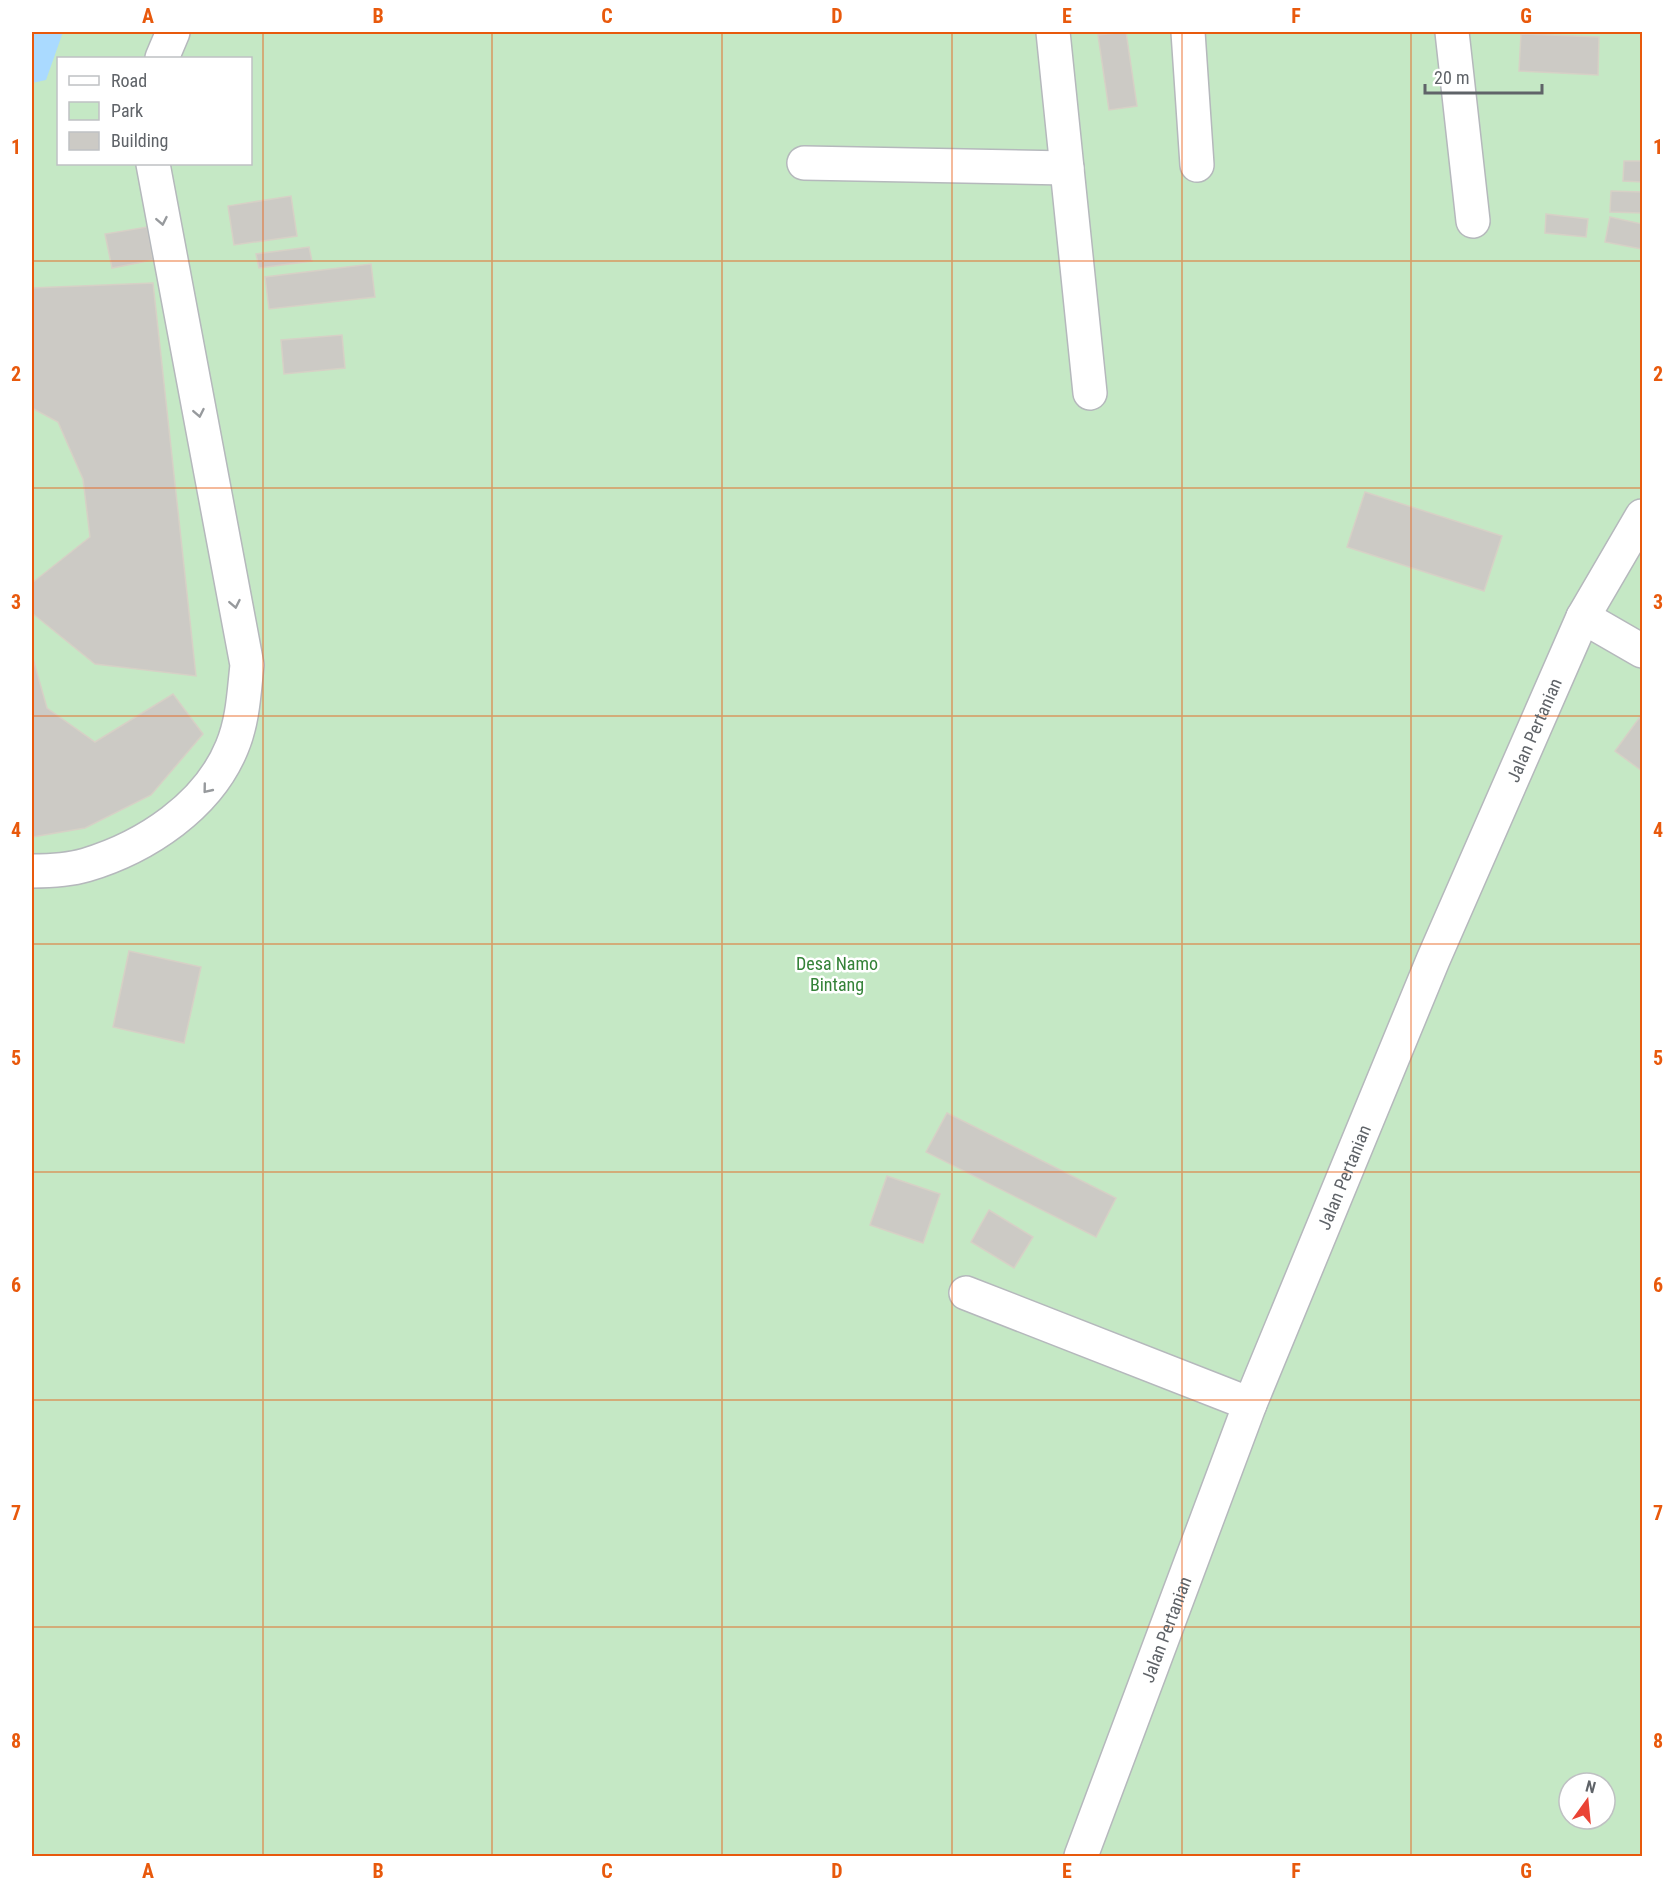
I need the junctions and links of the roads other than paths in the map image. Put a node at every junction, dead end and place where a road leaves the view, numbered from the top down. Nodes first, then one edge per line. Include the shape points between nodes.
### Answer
1 (173, 32) edge
2 (1053, 32) edge
3 (1188, 32) edge
4 (1452, 32) edge
5 (162, 57) edge
6 (804, 163) dead end
7 (153, 165) edge
8 (1197, 165) dead end
9 (1067, 168) junction
10 (1473, 221) dead end
11 (1090, 393) dead end
12 (1642, 516) edge
13 (1583, 617) junction
14 (1642, 651) edge
15 (32, 872) edge
16 (966, 1293) dead end
17 (1251, 1404) junction
18 (1087, 1855) edge

1 - 5 street
2 - 9 street
3 - 8 street
4 - 10 street
6 - 9 street
7 -> 15 street via 247,665 242,710 233,746 218,776 197,801 174,819 114,856 84,866
9 - 11 street
12 - 13 street, Jalan Pertanian
13 - 14 street
13 - 17 street, Jalan Pertanian via 1433,960
16 - 17 street
17 - 18 street, Jalan Pertanian

